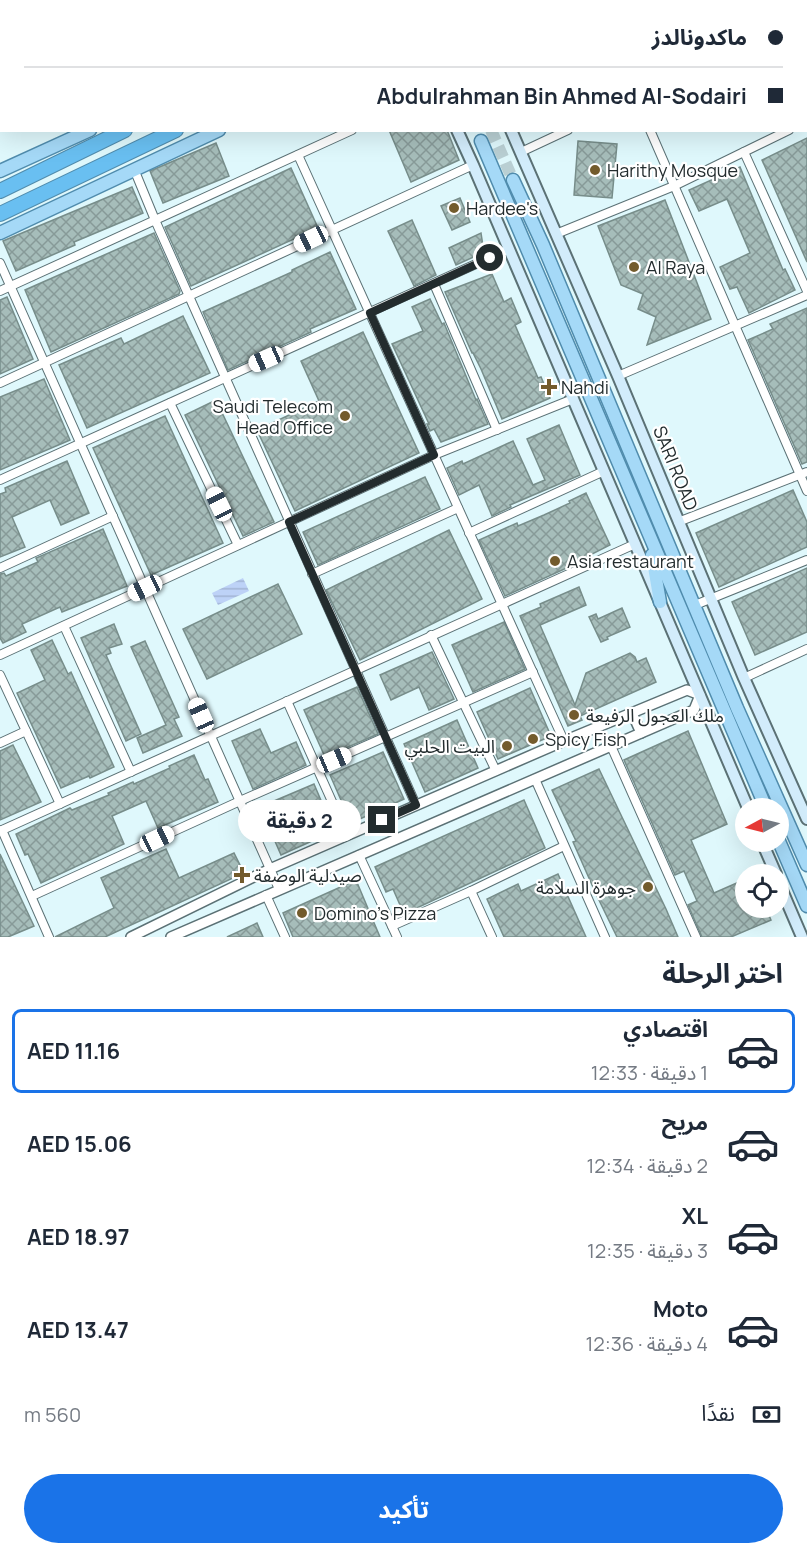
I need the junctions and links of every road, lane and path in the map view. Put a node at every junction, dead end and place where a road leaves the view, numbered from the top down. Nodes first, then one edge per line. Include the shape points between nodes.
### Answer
1 (467, 0) edge
2 (496, 0) edge
3 (86, 132) edge
4 (121, 132) edge
5 (173, 132) edge
6 (215, 132) edge
7 (348, 132) edge
8 (460, 132) edge
9 (564, 132) edge
10 (651, 132) edge
11 (785, 132) edge
12 (512, 133) edge
13 (481, 141) dead end
14 (521, 152) junction
15 (744, 152) junction
16 (298, 155) junction
17 (473, 165) junction
18 (134, 169) junction
19 (0, 171) edge
20 (513, 180) tunnel mouth
21 (674, 186) junction
22 (0, 190) edge
23 (0, 214) edge
24 (154, 220) junction
25 (332, 230) junction
26 (0, 233) edge
27 (556, 234) junction
28 (509, 249) junction
29 (0, 263) edge
30 (434, 284) junction
31 (10, 286) junction
32 (0, 291) edge
33 (807, 293) edge
34 (188, 296) junction
35 (370, 313) junction
36 (736, 327) junction
37 (44, 363) junction
38 (618, 376) junction
39 (225, 378) junction
40 (0, 383) edge
41 (573, 399) junction
42 (170, 403) junction
43 (497, 430) junction
44 (80, 443) junction
45 (434, 455) junction
46 (604, 471) junction
47 (804, 473) edge
48 (0, 480) edge
49 (807, 490) edge
50 (458, 508) junction
51 (113, 516) junction
52 (289, 522) junction
53 (678, 522) junction
54 (470, 533) junction
55 (649, 536) junction
56 (635, 544) junction
57 (238, 545) junction
58 (807, 560) edge
59 (0, 568) edge
60 (312, 574) junction
61 (145, 588) junction
62 (711, 599) junction
63 (660, 602) junction
64 (501, 603) junction
65 (695, 605) junction
66 (64, 626) junction
67 (431, 635) junction
68 (807, 649) edge
69 (0, 655) edge
70 (356, 670) junction
71 (533, 672) junction
72 (0, 675) edge
73 (744, 678) junction
74 (700, 695) junction
75 (287, 701) junction
76 (464, 703) junction
77 (632, 713) junction
78 (26, 731) junction
79 (641, 733) junction
80 (211, 736) junction
81 (386, 737) junction
82 (564, 741) junction
83 (0, 743) edge
84 (611, 746) junction
85 (317, 768) junction
86 (496, 771) junction
87 (131, 772) junction
88 (535, 779) junction
89 (744, 798) edge
90 (761, 798) edge
91 (240, 801) junction
92 (60, 804) junction
93 (416, 805) junction
94 (807, 819) edge
95 (1, 830) edge
96 (347, 835) junction
97 (564, 846) junction
98 (784, 852) edge
99 (359, 855) junction
100 (807, 865) edge
101 (270, 869) junction
102 (279, 889) junction
103 (471, 891) junction
104 (266, 895) junction
105 (32, 896) junction
106 (807, 906) edge
107 (789, 907) edge
108 (392, 926) junction
109 (182, 934) edge
110 (49, 937) edge
111 (131, 937) edge
112 (171, 937) edge
113 (285, 937) edge
114 (397, 937) edge
115 (492, 937) edge
116 (605, 937) edge
117 (696, 937) edge
118 (802, 937) edge

1 - 2 main road
3 - 19 main road
4 - 22 highway
5 - 23 highway
6 - 18 main road
7 - 16 street
8 - 17 main road
9 - 14 street
10 - 21 street
11 - 15 street
12 - 14 main road, SARI ROAD
13 - 55 main road
14 - 27 main road, SARI ROAD
15 - 21 street
15 - 33 street
16 - 24 street
16 - 25 street
17 - 25 street
17 - 28 main road
18 - 24 street
18 - 26 main road
20 - 65 main road, SARI ROAD
21 - 27 street
21 - 36 street
24 - 31 street
24 - 34 street
25 - 34 street
25 - 35 street
27 - 38 main road, SARI ROAD
28 - 30 street
28 - 41 main road
29 - 31 street
30 - 35 street
30 - 43 street
31 - 32 street
31 - 37 street
33 - 36 street
34 - 37 street
34 - 39 street
35 - 39 street
35 - 45 street
36 - 38 street
36 - 47 street
37 - 40 street
37 - 44 street
38 - 53 main road, SARI ROAD
39 - 42 street
39 - 52 street
41 - 43 street
41 - 46 main road
42 - 44 street
42 - 57 street
43 - 45 street
44 - 48 street
44 - 51 street
45 - 50 street
45 - 52 street
46 - 54 street
46 - 56 main road
47 - 49 street
47 - 53 street
50 - 54 street
50 - 60 street
51 - 59 street
51 - 61 street
52 - 57 street
52 - 60 street
53 - 62 main road, SARI ROAD
54 - 64 street
55 - 63 main road
55 - 90 main road
56 - 63 main road
56 - 64 street
57 - 61 street
58 - 62 street
60 - 70 street
61 - 66 street
61 - 80 street
62 - 65 street
62 - 73 main road, SARI ROAD
63 - 74 main road
64 - 67 street
64 - 71 street
65 - 100 main road, SARI ROAD
66 - 69 street
66 - 87 street
67 - 70 street
67 - 76 street
68 - 73 street
70 - 75 street
70 - 81 street
71 - 76 street
71 - 82 street
72 - 78 street
73 - 94 main road, SARI ROAD
74 - 77 street via 687,690
74 - 79 street via 694,710
74 - 89 main road
75 - 80 street
75 - 85 street
76 - 81 street
76 - 86 street
77 - 79 street
77 - 82 street
78 - 83 street
78 - 92 street
79 - 84 street
80 - 87 street
80 - 91 street
81 - 85 street
81 - 93 street
82 - 86 street
84 - 88 street
84 - 117 street
85 - 91 street
85 - 96 street
86 - 93 street
87 - 92 street
88 - 97 street
88 - 99 street
91 - 101 street
91 - 105 street
92 - 95 street
93 - 96 street
95 - 105 street
96 - 101 street
97 - 103 street
97 - 116 street
98 - 106 main road
99 - 102 street
99 - 108 street
101 - 102 street
101 - 111 street
102 - 104 street
103 - 108 street
103 - 115 street
104 - 109 street
104 - 113 street
105 - 110 street
107 - 118 main road
108 - 114 street
109 - 112 street

